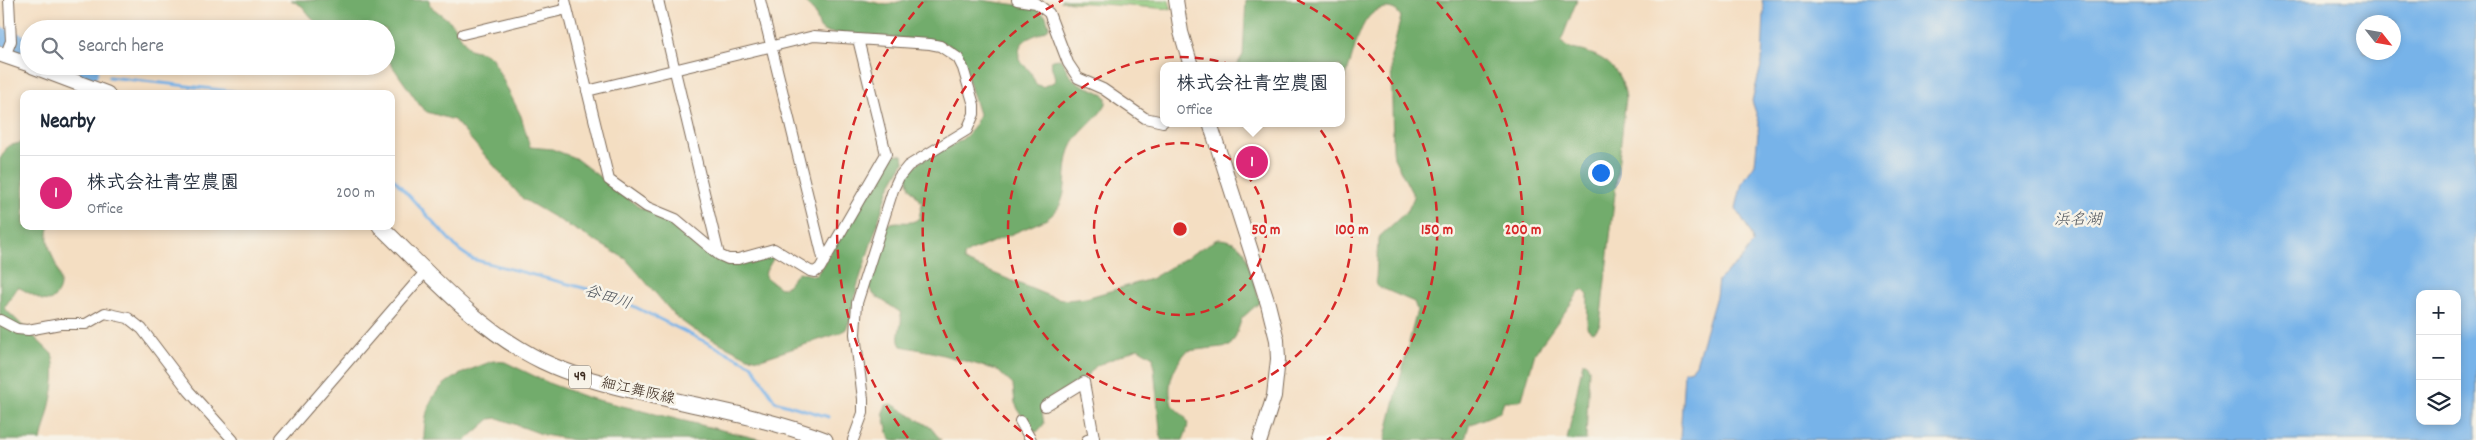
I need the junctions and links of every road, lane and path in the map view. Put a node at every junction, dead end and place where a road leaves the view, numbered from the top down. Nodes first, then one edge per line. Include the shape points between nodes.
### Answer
1 (9, 0) edge
2 (658, 0) edge
3 (760, 0) edge
4 (1017, 0) edge
5 (1176, 0) edge
6 (566, 4) edge
7 (463, 34) dead end
8 (858, 39) junction
9 (772, 47) junction
10 (2, 55) edge
11 (20, 61) edge
12 (1190, 62) edge
13 (675, 70) junction
14 (57, 75) edge
15 (97, 90) edge
16 (587, 91) junction
17 (1160, 122) edge
18 (1211, 127) edge
19 (384, 230) edge
20 (719, 255) junction
21 (824, 262) junction
22 (426, 271) junction
23 (0, 320) edge
24 (1045, 406) dead end
25 (1020, 421) dead end
26 (233, 440) edge
27 (280, 440) edge
28 (825, 440) edge
29 (853, 440) edge
30 (1031, 440) edge
31 (1087, 440) edge
32 (1260, 440) edge

1 - 10 street via 11,41
2 - 13 street
3 - 9 street
4 - 17 street via 1036,3 1049,13 1068,63 1078,78 1103,88 1145,118
5 - 12 street
6 - 7 street
6 - 16 street
8 - 9 street via 814,36
8 - 21 street via 886,154
8 - 29 street via 930,44 950,51 963,68 974,114 967,130 908,166 893,190 857,303 855,334 863,413
9 - 13 street
9 - 21 street
10 - 11 main road
13 - 16 street
13 - 20 street
14 - 15 main road
16 - 20 street via 608,180 648,207 676,219
18 - 32 street via 1277,340 1274,396
19 - 22 main road, 細江舞阪線 / 49
20 - 21 street via 728,259 738,258 774,249 815,272
22 - 27 street
22 - 28 main road, 細江舞阪線 / 49 via 493,332 558,369 594,381 776,424
23 - 26 street via 17,329 28,330 60,324 86,324 104,312 128,318 142,329 189,391
24 - 31 street via 1084,382 1094,438
25 - 30 street

